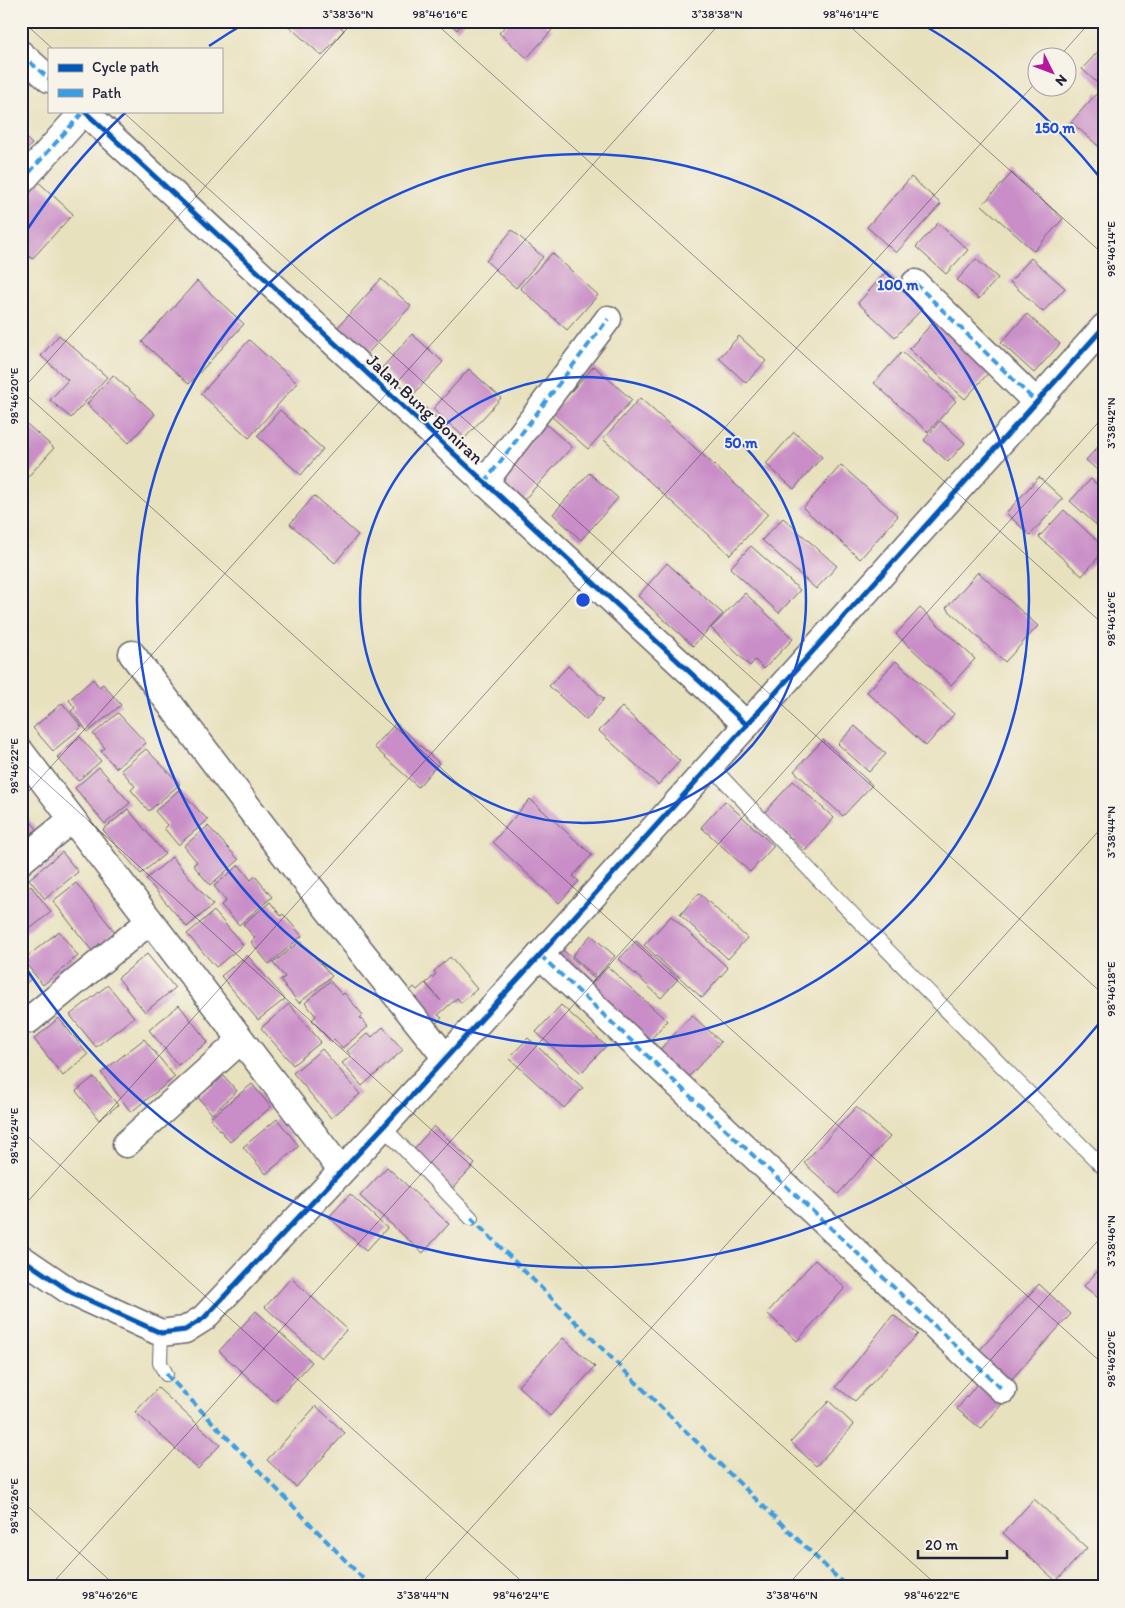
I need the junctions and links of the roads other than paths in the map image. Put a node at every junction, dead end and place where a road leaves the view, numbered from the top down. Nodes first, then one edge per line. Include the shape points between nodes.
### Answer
1 (21, 54) edge
2 (48, 78) edge
3 (83, 112) edge
4 (85, 112) edge
5 (21, 182) edge
6 (915, 283) dead end
7 (608, 319) dead end
8 (1104, 327) edge
9 (1035, 401) junction
10 (484, 483) junction
11 (132, 654) dead end
12 (747, 725) junction
13 (21, 752) edge
14 (711, 766) junction
15 (72, 819) junction
16 (21, 861) edge
17 (150, 921) junction
18 (540, 955) junction
19 (29, 1020) dead end
20 (241, 1040) junction
21 (446, 1058) junction
22 (383, 1127) junction
23 (126, 1144) dead end
24 (1104, 1168) edge
25 (341, 1170) junction
26 (471, 1218) dead end
27 (21, 1258) edge
28 (161, 1333) junction
29 (166, 1374) dead end
30 (1003, 1390) dead end

1 - 2 street
3 - 5 street
4 - 10 street, Jalan Bung Boniran
6 - 9 street
7 - 10 street
8 - 9 street
9 - 12 street
10 - 12 street, Jalan Bung Boniran
11 - 21 street via 287,858
12 - 14 street
13 - 15 street
14 - 18 street
14 - 24 lane via 965,1031
15 - 16 street
15 - 17 street
17 - 19 street
17 - 20 street
18 - 21 street
18 - 30 street
20 - 23 street
20 - 25 street
21 - 22 street
22 - 25 street
22 - 26 lane
25 - 28 street via 204,1318 185,1330
27 - 28 street via 71,1292
28 - 29 lane via 160,1363

